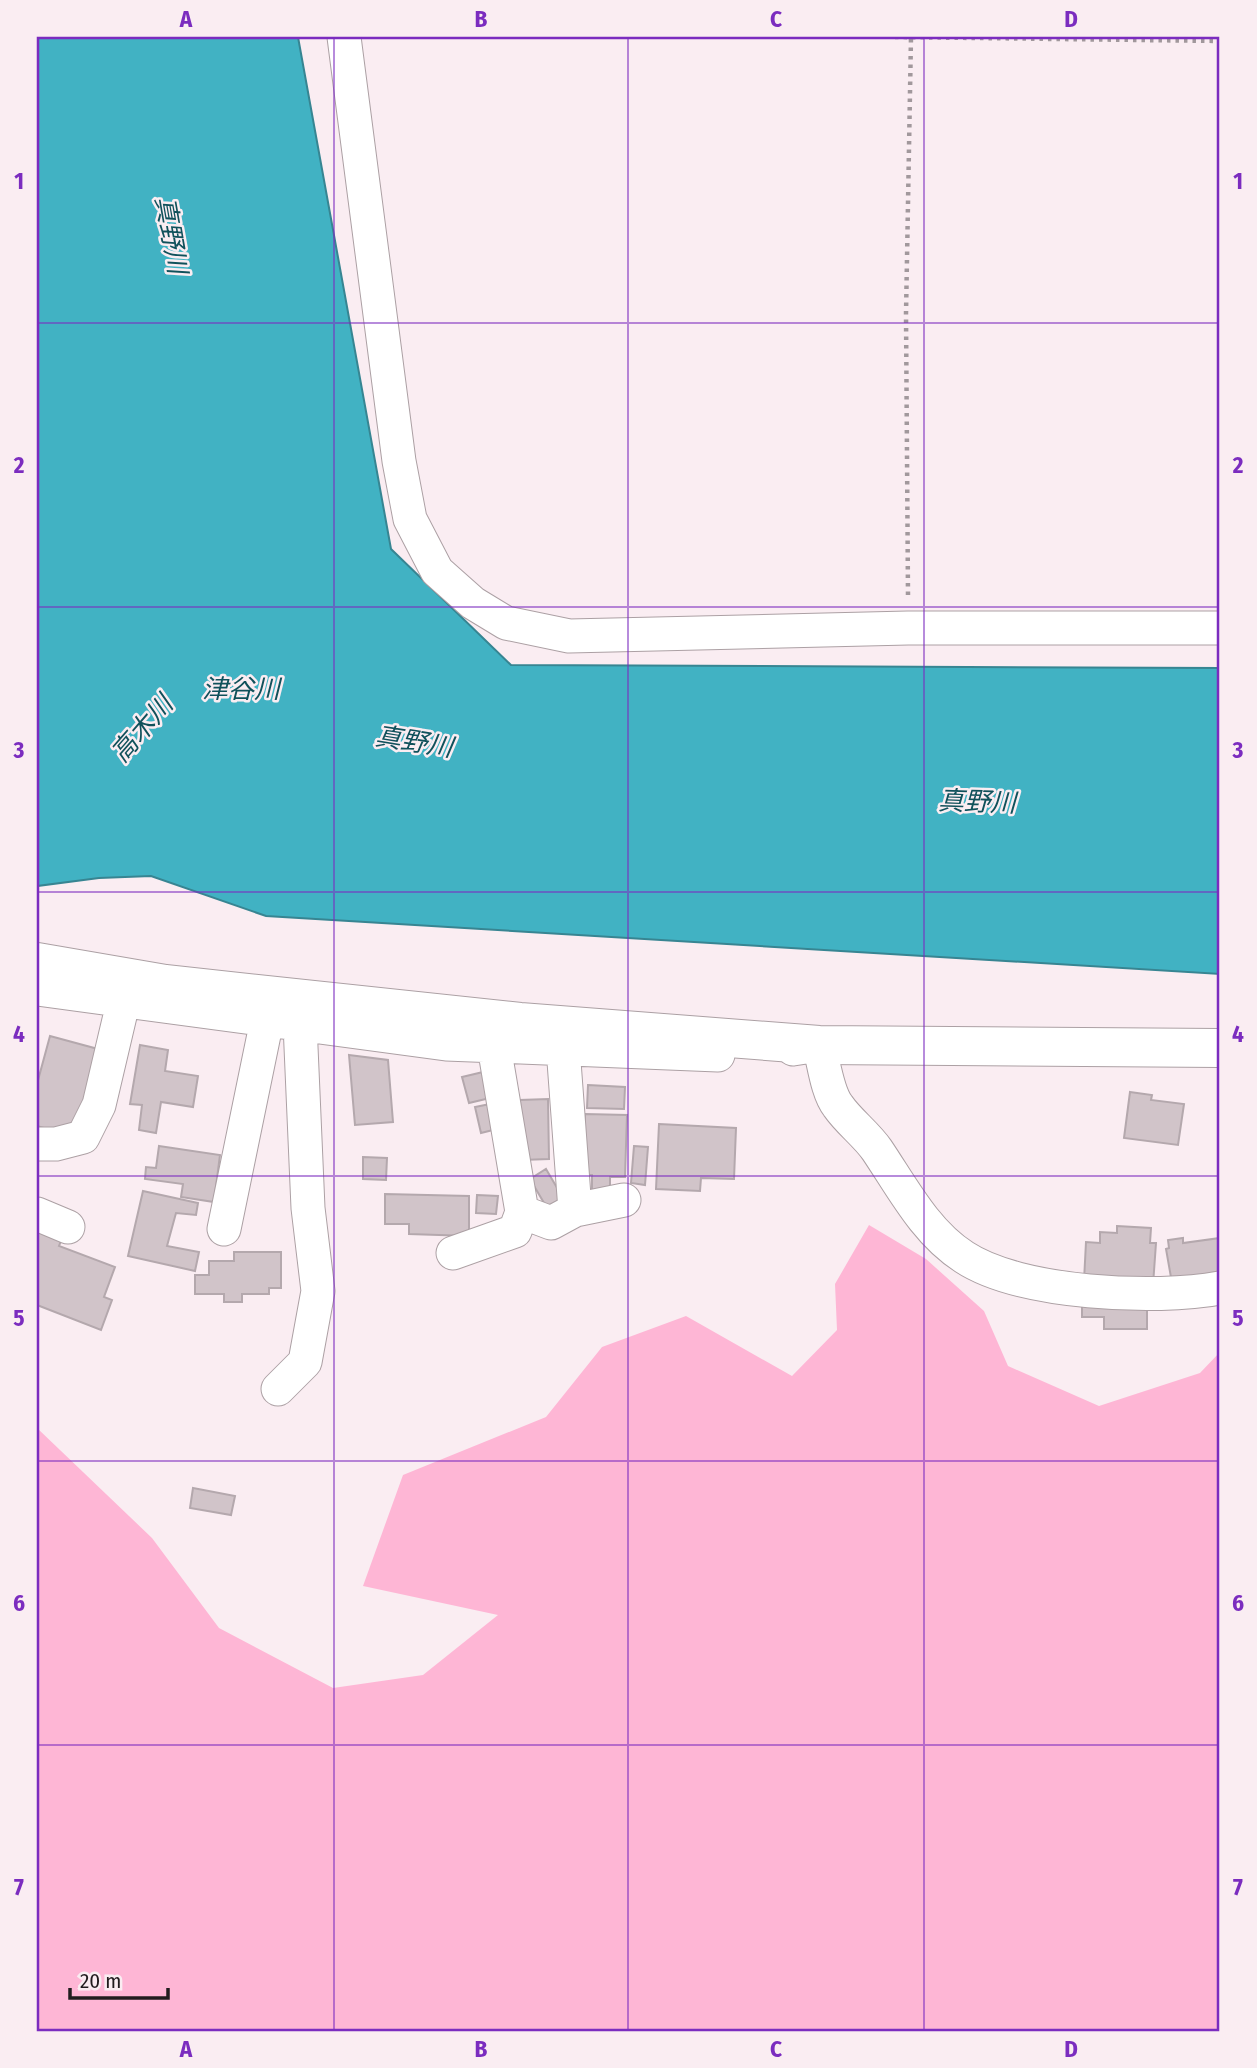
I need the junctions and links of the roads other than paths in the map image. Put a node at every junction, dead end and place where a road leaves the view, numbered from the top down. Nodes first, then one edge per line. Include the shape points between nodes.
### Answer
1 (344, 37) edge
2 (1220, 628) edge
3 (37, 962) edge
4 (37, 989) edge
5 (123, 1003) junction
6 (267, 1020) junction
7 (300, 1024) junction
8 (819, 1045) junction
9 (495, 1046) junction
10 (563, 1048) junction
11 (1220, 1048) edge
12 (37, 1144) edge
13 (624, 1200) dead end
14 (575, 1210) junction
15 (522, 1212) junction
16 (37, 1214) edge
17 (68, 1227) dead end
18 (224, 1229) dead end
19 (453, 1253) dead end
20 (1220, 1288) edge
21 (278, 1389) dead end

1 - 2 street via 410,519 437,571 472,603 506,623 569,636 908,628
3 - 8 street via 165,984 520,1022
4 - 5 street
5 - 6 street
5 - 12 street via 99,1105 83,1137
6 - 7 street
6 - 18 street
7 - 9 street via 446,1044
7 - 21 street via 308,1208 318,1292 304,1362
8 - 10 street via 750,1056
8 - 11 street
8 - 20 street via 836,1104 876,1149 919,1213 964,1257 1032,1283 1146,1293 1190,1294
9 - 10 street
9 - 15 street
10 - 14 street
13 - 14 street
14 - 15 street via 551,1223
15 - 19 street via 515,1231
16 - 17 street

